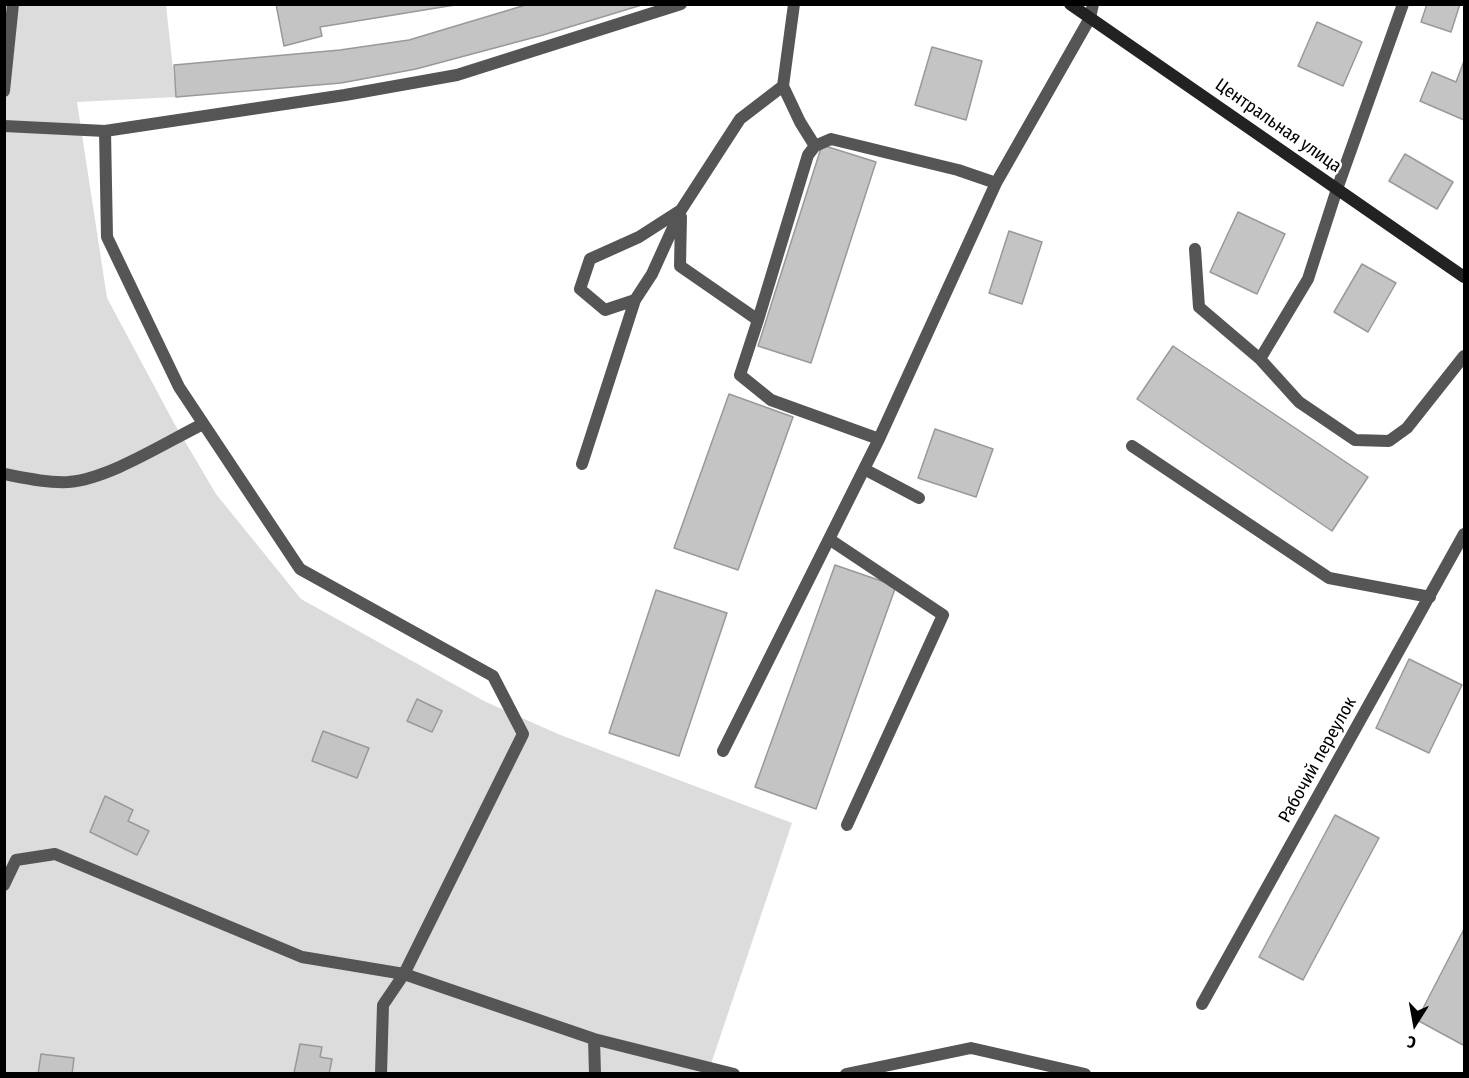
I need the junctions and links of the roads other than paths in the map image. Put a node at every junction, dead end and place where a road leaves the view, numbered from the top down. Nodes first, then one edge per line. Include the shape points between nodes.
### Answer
1 (13, 4) edge
2 (681, 4) edge
3 (794, 4) edge
4 (1070, 4) edge
5 (1093, 4) edge
6 (1403, 4) edge
7 (1090, 18) junction
8 (783, 86) junction
9 (4, 91) edge
10 (4, 126) edge
11 (105, 131) junction
12 (815, 146) junction
13 (996, 183) junction
14 (1337, 189) junction
15 (681, 210) junction
16 (1195, 249) dead end
17 (1464, 277) edge
18 (634, 300) junction
19 (758, 320) junction
20 (1464, 356) edge
21 (1260, 359) junction
22 (203, 424) junction
23 (879, 439) junction
24 (1132, 446) dead end
25 (582, 464) dead end
26 (864, 469) junction
27 (4, 474) edge
28 (919, 498) dead end
29 (1464, 534) edge
30 (829, 539) junction
31 (1430, 597) junction
32 (723, 751) dead end
33 (847, 825) dead end
34 (4, 885) edge
35 (404, 974) junction
36 (1202, 1004) dead end
37 (594, 1039) junction
38 (381, 1074) edge
39 (595, 1074) edge
40 (734, 1074) edge
41 (846, 1074) edge
42 (1085, 1074) edge

1 - 9 street
2 - 11 street via 457,75
3 - 8 street
4 - 7 street, Центральная улица
5 - 7 street
6 - 14 street
7 - 13 street
7 - 14 street, Центральная улица
8 - 12 street
8 - 15 street via 740,119
10 - 11 street
11 - 22 street via 106,237 178,387
12 - 13 street via 831,139
12 - 19 street via 803,169
13 - 23 street
14 - 17 street, Центральная улица
14 - 21 street via 1308,279
15 - 18 street via 652,274
15 - 18 street via 639,237 590,259 580,289 605,310
15 - 19 street via 680,266
16 - 21 street via 1199,307
18 - 25 street
19 - 23 street via 740,375 771,400
20 - 21 street via 1407,428 1389,441 1355,440 1299,402
22 - 27 street via 104,474 69,482
22 - 35 street via 300,569 493,676 523,734
23 - 26 street
24 - 31 street via 1329,578
26 - 28 street
26 - 30 street
29 - 31 street, Рабочий переулок
30 - 32 street
30 - 33 street via 943,615
31 - 36 street, Рабочий переулок
34 - 35 street via 16,860 54,854 302,957
35 - 37 street
35 - 38 street via 383,1005
37 - 39 street
37 - 40 street
41 - 42 street via 971,1048

